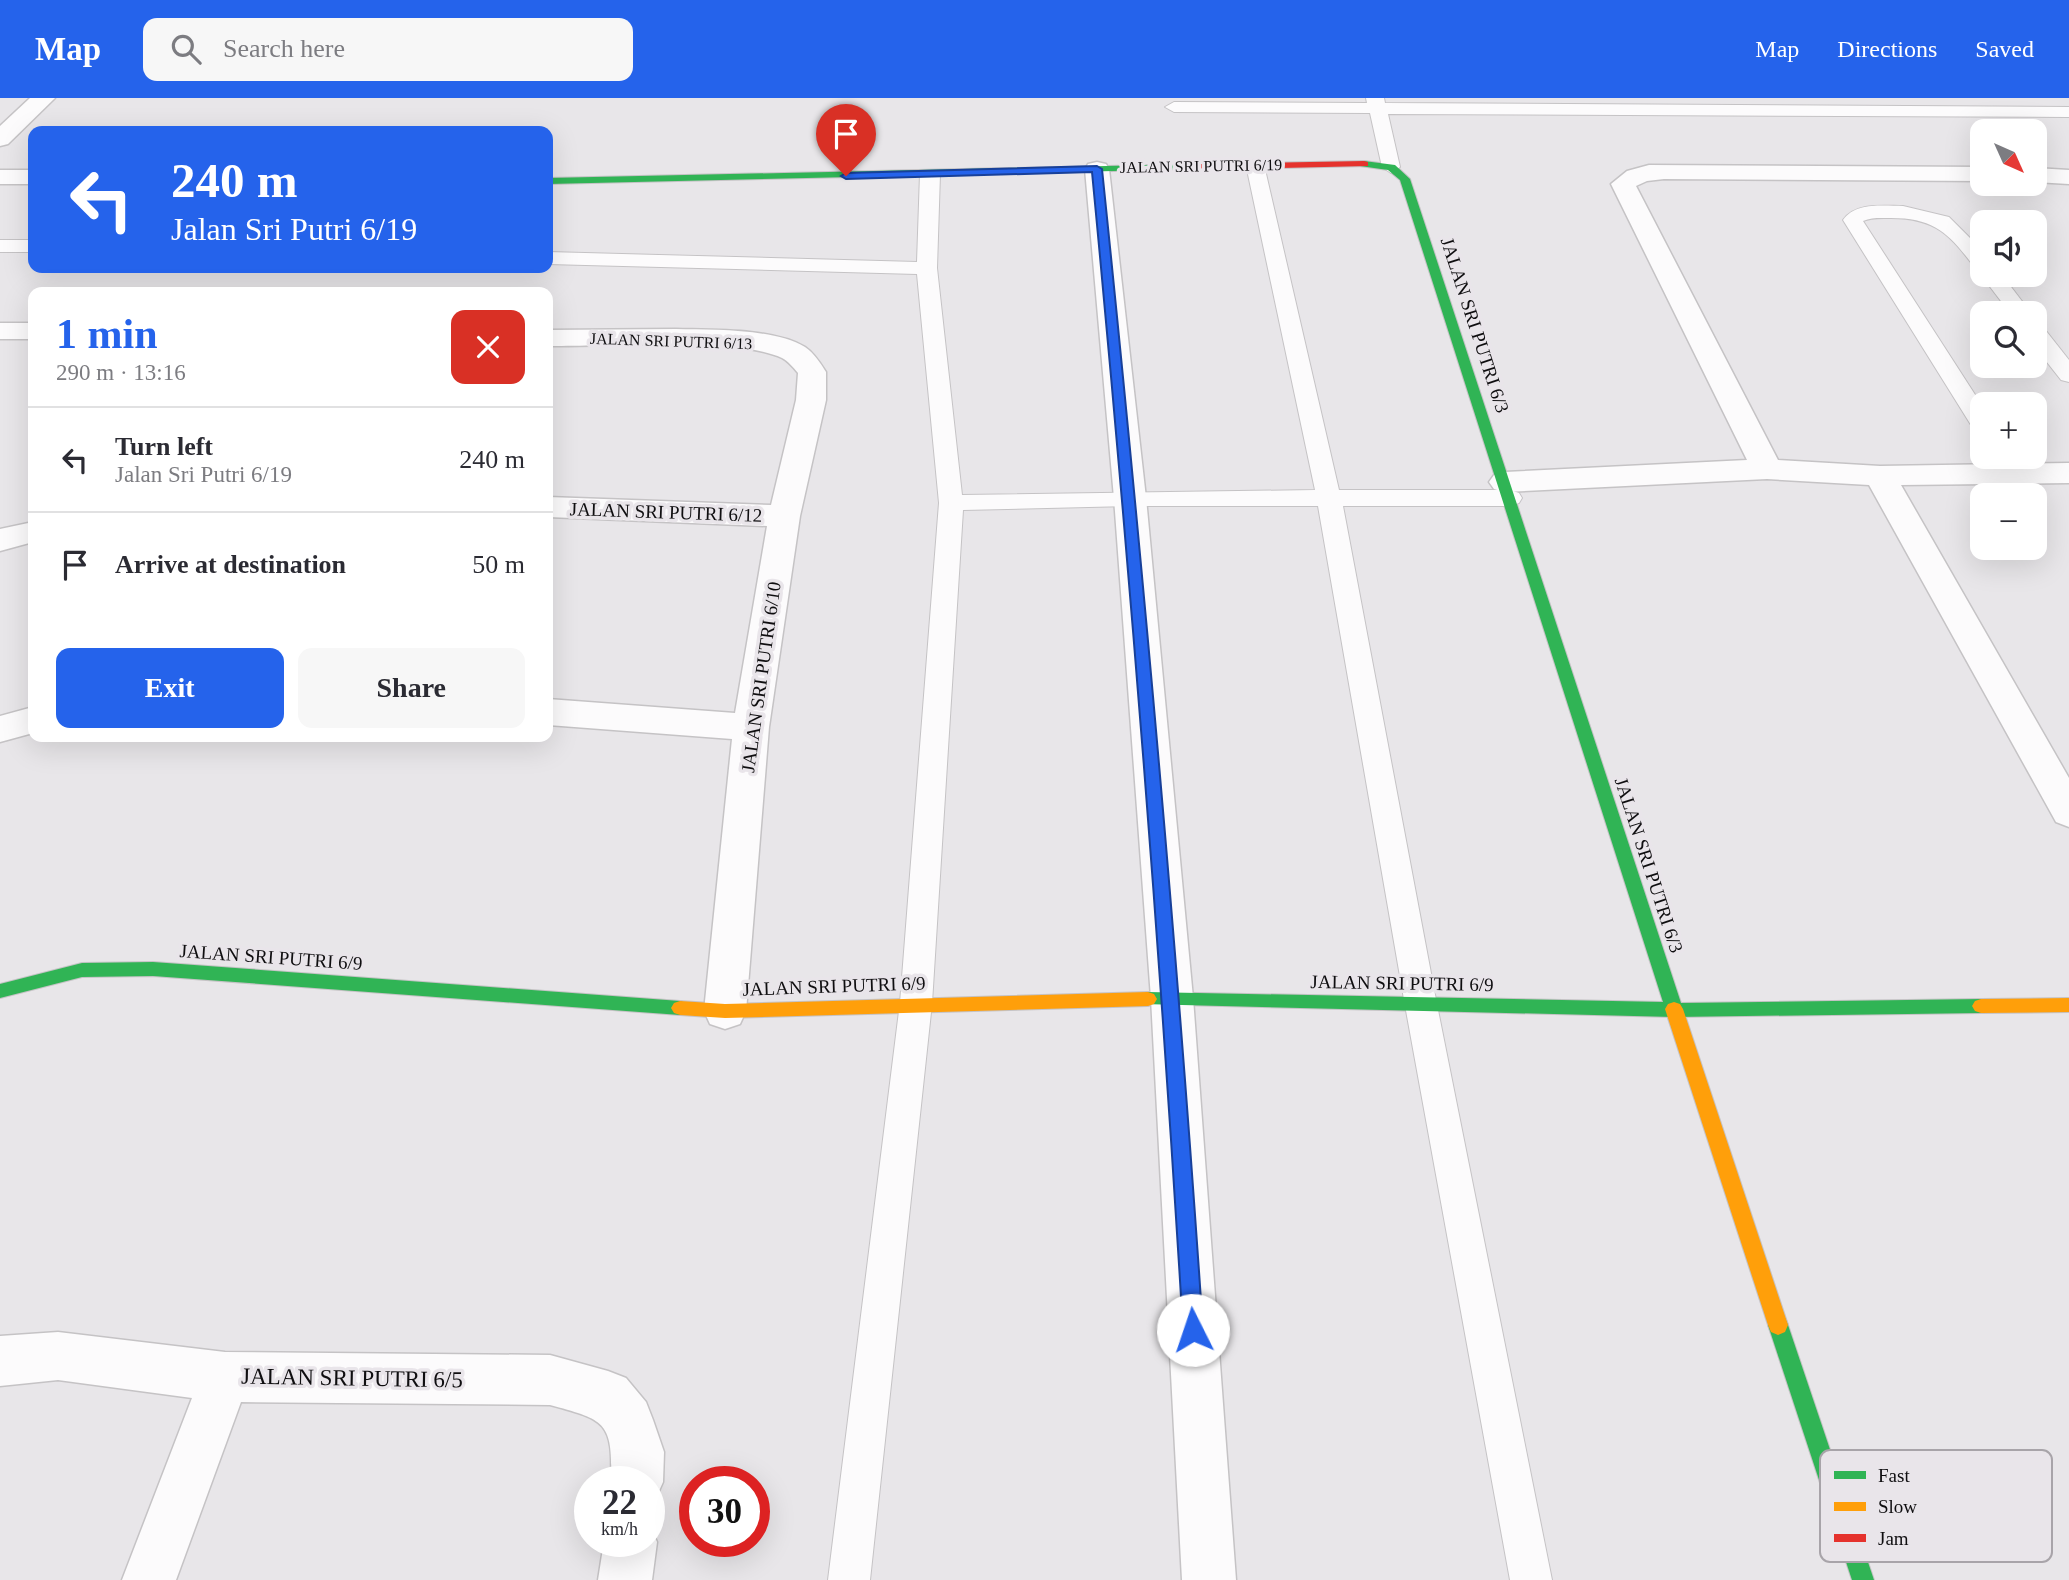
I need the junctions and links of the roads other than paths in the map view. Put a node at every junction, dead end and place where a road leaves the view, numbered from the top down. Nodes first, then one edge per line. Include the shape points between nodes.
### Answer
1 (43, 98) edge
2 (1376, 104) edge
3 (1174, 107) dead end
4 (2069, 112) edge
5 (5, 130) edge
6 (1255, 165) junction
7 (1391, 167) junction
8 (1097, 169) junction
9 (930, 174) junction
10 (1970, 174) edge
11 (2048, 176) edge
12 (0, 177) edge
13 (28, 177) edge
14 (2069, 177) edge
15 (553, 181) edge
16 (0, 246) edge
17 (28, 246) edge
18 (1970, 248) edge
19 (553, 258) edge
20 (928, 268) junction
21 (2000, 287) edge
22 (2012, 301) edge
23 (0, 331) edge
24 (28, 331) edge
25 (553, 338) edge
26 (2047, 347) edge
27 (794, 353) joint
28 (2069, 375) edge
29 (1970, 405) edge
30 (1970, 468) edge
31 (1767, 469) junction
32 (2039, 469) edge
33 (2069, 473) edge
34 (1880, 476) junction
35 (1507, 490) junction
36 (1130, 498) junction
37 (1329, 498) junction
38 (951, 503) junction
39 (553, 508) edge
40 (784, 516) junction
41 (28, 534) edge
42 (0, 540) edge
43 (553, 712) edge
44 (28, 721) edge
45 (751, 727) junction
46 (0, 729) edge
47 (2069, 812) edge
48 (0, 991) edge
49 (1172, 998) junction
50 (916, 1003) junction
51 (1420, 1005) junction
52 (2069, 1005) edge
53 (1674, 1010) junction
54 (725, 1011) junction
55 (0, 1362) edge
56 (225, 1377) junction
57 (1820, 1450) edge
58 (638, 1466) edge
59 (628, 1557) edge
60 (1857, 1562) edge
61 (149, 1580) edge
62 (625, 1580) edge
63 (849, 1580) edge
64 (1209, 1580) edge
65 (1531, 1580) edge
66 (1863, 1580) edge

1 - 5 street
2 - 3 lane
2 - 4 lane
2 - 7 lane
6 - 7 street, JALAN SRI PUTRI 6/19
6 - 8 street, JALAN SRI PUTRI 6/19
6 - 37 lane
7 - 35 street, JALAN SRI PUTRI 6/3 via 1405,179
8 - 9 street, JALAN SRI PUTRI 6/19
8 - 36 street
9 - 15 street, JALAN SRI PUTRI 6/19
9 - 20 lane
10 - 31 street via 1660,172 1632,177 1623,184
11 - 14 street
12 - 13 street
16 - 17 lane
18 - 29 lane via 1957,232 1930,214 1863,213 1853,220
19 - 20 lane
20 - 38 lane
21 - 22 lane
23 - 24 street
25 - 27 street, JALAN SRI PUTRI 6/13 via 718,340 763,344
26 - 28 lane
27 - 40 street, JALAN SRI PUTRI 6/10 via 812,372 811,400
30 - 34 street
31 - 34 street
31 - 35 street
32 - 33 street
34 - 47 street
35 - 37 lane
35 - 53 street, JALAN SRI PUTRI 6/3
36 - 37 lane
36 - 38 lane
36 - 49 street
37 - 51 lane
38 - 50 lane
39 - 40 street, JALAN SRI PUTRI 6/12
40 - 45 street, JALAN SRI PUTRI 6/10
41 - 42 street
43 - 45 street
44 - 46 street
45 - 54 street, JALAN SRI PUTRI 6/10
48 - 54 street, JALAN SRI PUTRI 6/9 via 82,970 153,969
49 - 50 street, JALAN SRI PUTRI 6/9
49 - 51 street, JALAN SRI PUTRI 6/9
49 - 64 street
50 - 54 street, JALAN SRI PUTRI 6/9
50 - 63 lane
51 - 53 street, JALAN SRI PUTRI 6/9
51 - 65 lane
52 - 53 street, JALAN SRI PUTRI 6/9
53 - 57 street, JALAN SRI PUTRI 6/3
55 - 56 street, JALAN SRI PUTRI 6/5 via 58,1356
56 - 58 street, JALAN SRI PUTRI 6/5 via 526,1380 581,1386 608,1396 628,1420
56 - 61 street
59 - 62 street
60 - 66 street, JALAN SRI PUTRI 6/3

